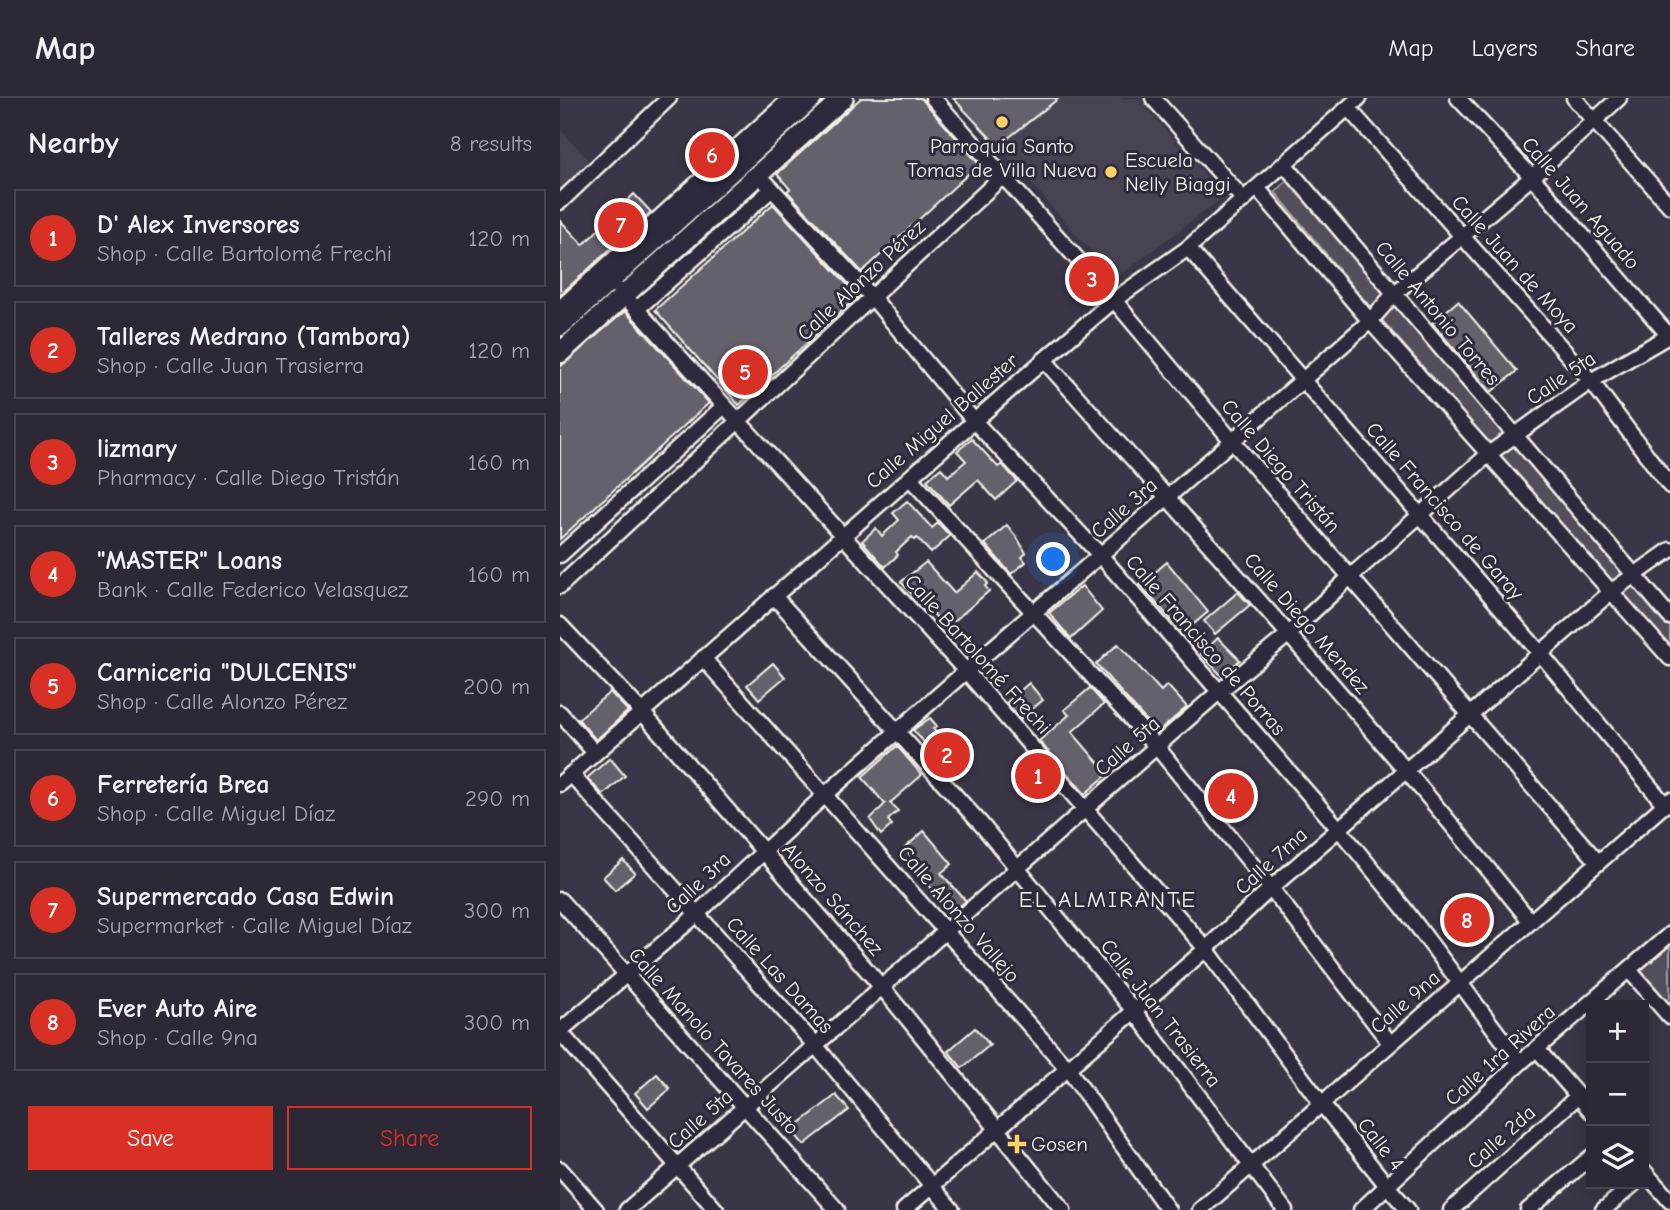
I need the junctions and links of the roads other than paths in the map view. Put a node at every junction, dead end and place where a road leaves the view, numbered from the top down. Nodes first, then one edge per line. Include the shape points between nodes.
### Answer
1 (669, 98) edge
2 (791, 98) edge
3 (812, 98) edge
4 (844, 98) edge
5 (933, 98) edge
6 (1153, 98) edge
7 (1458, 98) edge
8 (1574, 98) edge
9 (1619, 98) edge
10 (1353, 103) edge
11 (1594, 120) junction
12 (1285, 164) junction
13 (1004, 175) junction
14 (1532, 177) junction
15 (765, 182) junction
16 (1258, 189) junction
17 (1244, 200) junction
18 (560, 202) edge
19 (1670, 206) edge
20 (1462, 236) junction
21 (1188, 248) junction
22 (1394, 293) junction
23 (624, 295) junction
24 (873, 298) junction
25 (1114, 300) junction
26 (560, 308) edge
27 (1370, 321) junction
28 (560, 326) edge
29 (1670, 336) edge
30 (560, 353) edge
31 (1044, 360) junction
32 (1304, 380) junction
33 (1591, 381) junction
34 (723, 406) junction
35 (974, 421) junction
36 (737, 422) junction
37 (1514, 435) junction
38 (1233, 442) junction
39 (1490, 453) junction
40 (910, 478) junction
41 (1670, 486) edge
42 (1168, 498) junction
43 (1419, 515) junction
44 (844, 535) junction
45 (1670, 550) edge
46 (560, 555) edge
47 (1101, 556) junction
48 (1635, 575) junction
49 (1350, 577) junction
50 (560, 586) edge
51 (1612, 591) junction
52 (774, 596) junction
53 (1033, 614) junction
54 (1670, 617) edge
55 (560, 625) edge
56 (1289, 634) junction
57 (1541, 653) junction
58 (703, 658) junction
59 (1670, 658) edge
60 (966, 671) junction
61 (1220, 691) junction
62 (642, 712) junction
63 (560, 713) edge
64 (1470, 715) junction
65 (898, 733) junction
66 (1157, 747) junction
67 (595, 753) junction
68 (1407, 769) junction
69 (566, 779) edge
70 (826, 794) junction
71 (1668, 803) edge
72 (1086, 808) junction
73 (1339, 829) junction
74 (764, 851) junction
75 (1597, 861) junction
76 (1017, 868) junction
77 (1271, 888) junction
78 (560, 900) edge
79 (697, 914) junction
80 (1530, 920) junction
81 (946, 931) junction
82 (1670, 934) edge
83 (1206, 949) junction
84 (1629, 970) junction
85 (627, 974) junction
86 (1459, 983) junction
87 (882, 987) junction
88 (1135, 1011) junction
89 (1670, 1017) edge
90 (560, 1031) edge
91 (1390, 1044) junction
92 (815, 1045) junction
93 (1537, 1049) junction
94 (1520, 1063) junction
95 (1068, 1069) junction
96 (1578, 1096) junction
97 (1321, 1103) junction
98 (1586, 1105) edge
99 (745, 1107) junction
100 (1000, 1129) junction
101 (1586, 1161) edge
102 (1252, 1164) junction
103 (678, 1167) junction
104 (560, 1170) edge
105 (1649, 1177) edge
106 (931, 1186) junction
107 (1388, 1187) junction
108 (1628, 1189) edge
109 (1670, 1201) edge
110 (596, 1210) edge
111 (627, 1210) edge
112 (716, 1210) edge
113 (837, 1210) edge
114 (904, 1210) edge
115 (952, 1210) edge
116 (1063, 1210) edge
117 (1168, 1210) edge
118 (1200, 1210) edge
119 (1285, 1210) edge
120 (1361, 1210) edge
121 (1408, 1210) edge
122 (1451, 1210) edge
123 (1528, 1210) edge
124 (1603, 1210) edge

1 - 18 street
2 - 26 street
3 - 23 street
4 - 15 street
5 - 13 street, Calle Diego Tristán
6 - 17 street
7 - 14 street, Calle Juan Aguado
8 - 11 street
9 - 11 street, Calle 3ra
10 - 12 street, Calle Miguel Ballester
10 - 20 street, Calle Juan de Moya
11 - 14 street, Calle 3ra
11 - 19 street
12 - 16 street, Calle Miguel Ballester
12 - 22 street, Calle Antonio Torres
13 - 24 street, Calle Alonzo Pérez
13 - 25 street, Calle Diego Tristán
14 - 20 street, Calle 3ra
14 - 29 street, Calle Juan Aguado
15 - 23 street
15 - 24 street, Calle Francisco de Porras
16 - 17 street, Calle Miguel Ballester
16 - 27 street
17 - 21 street, Calle Miguel Ballester
20 - 22 street, Calle 3ra
20 - 33 street, Calle Juan de Moya
21 - 25 street, Calle Miguel Ballester
21 - 32 street, Calle Francisco de Garay
22 - 27 street, Calle 3ra
22 - 37 street, Calle Antonio Torres
23 - 28 street
23 - 30 street
23 - 34 street, Calle Bartolomé Frechi
24 - 35 street, Calle Francisco de Porras
24 - 36 street, Calle Alonzo Pérez
25 - 31 street, Calle Miguel Ballester
25 - 38 street, Calle Diego Tristán
27 - 32 street, Calle 3ra
27 - 39 street
29 - 33 street, Calle 5ta
31 - 35 street, Calle Miguel Ballester
31 - 42 street, Calle Diego Mendez
32 - 38 street, Calle 3ra
32 - 43 street, Calle Francisco de Garay
33 - 37 street, Calle 5ta
33 - 41 street, Calle Juan de Moya
34 - 36 street, Calle Bartolomé Frechi
34 - 46 street
35 - 40 street, Calle Miguel Ballester
35 - 47 street, Calle Francisco de Porras
36 - 44 street, Calle Bartolomé Frechi
36 - 50 street, Calle Alonzo Pérez
37 - 39 street, Calle 5ta
37 - 48 street, Calle Antonio Torres
38 - 42 street, Calle 3ra
38 - 49 street, Calle Diego Tristán
39 - 43 street, Calle 5ta
39 - 51 street
40 - 44 street, Calle Miguel Ballester
40 - 53 street
42 - 47 street, Calle 3ra
42 - 56 street, Calle Diego Mendez
43 - 49 street, Calle 5ta
43 - 57 street, Calle Francisco de Garay
44 - 52 street, Calle Miguel Ballester
44 - 60 street, Calle Bartolomé Frechi
45 - 48 street, Calle 7ma
47 - 53 street, Calle 3ra
47 - 61 street, Calle Francisco de Porras
48 - 51 street, Calle 7ma
48 - 54 street, Calle Antonio Torres
49 - 56 street, Calle 5ta
49 - 64 street, Calle Diego Tristán
51 - 57 street, Calle 7ma
51 - 59 street
52 - 58 street, Calle Miguel Ballester
52 - 65 street, Calle Juan Trasierra
53 - 60 street, Calle 3ra
53 - 66 street
55 - 62 street, Alonzo Sánchez
56 - 61 street, Calle 5ta
56 - 68 street, Calle Diego Mendez
57 - 64 street, Calle 7ma
57 - 71 street, Calle Francisco de Garay
58 - 62 street, Calle Miguel Ballester
58 - 70 street, Calle Alonzo Vallejo
60 - 65 street, Calle 3ra
60 - 72 street, Calle Bartolomé Frechi
61 - 66 street, Calle 5ta
61 - 73 street, Calle Francisco de Porras
62 - 67 street, Calle Miguel Ballester
62 - 74 street, Alonzo Sánchez
63 - 67 street
64 - 68 street, Calle 7ma
64 - 75 street, Calle Diego Tristán
65 - 70 street, Calle 3ra
65 - 76 street, Calle Juan Trasierra
66 - 72 street, Calle 5ta
66 - 77 street
67 - 69 street, Calle Miguel Ballester
68 - 73 street, Calle 7ma
68 - 80 street, Calle Diego Mendez
69 - 79 street, Calle Las Damas
70 - 74 street, Calle 3ra
70 - 81 street, Calle Alonzo Vallejo
71 - 75 street, Calle 9na
72 - 76 street, Calle 5ta
72 - 83 street, Calle Bartolomé Frechi
73 - 77 street, Calle 7ma
73 - 86 street, Calle Francisco de Porras
74 - 79 street, Calle 3ra
74 - 87 street, Alonzo Sánchez
75 - 80 street, Calle 9na
76 - 81 street, Calle 5ta
76 - 88 street, Calle Juan Trasierra
77 - 83 street, Calle 7ma
77 - 91 street
78 - 85 street, Calle Manolo Tavares Justo
79 - 85 street, Calle 3ra
79 - 92 street, Calle Las Damas
80 - 86 street, Calle 9na
81 - 87 street, Calle 5ta
81 - 95 street, Calle Alonzo Vallejo
82 - 84 street, Calle 1ra Rivera
83 - 88 street, Calle 7ma
83 - 97 street, Calle Bartolomé Frechi
84 - 89 street
84 - 93 street, Calle 1ra Rivera
85 - 90 street, Calle 3ra
85 - 99 street, Calle Manolo Tavares Justo
86 - 91 street, Calle 9na
86 - 94 street, Calle Francisco de Porras
87 - 92 street, Calle 5ta
87 - 100 street, Alonzo Sánchez
88 - 95 street, Calle 7ma
88 - 102 street, Calle Juan Trasierra
90 - 103 street
91 - 97 street, Calle 9na
92 - 99 street, Calle 5ta
92 - 106 street, Calle Las Damas
93 - 94 street, Calle 1ra Rivera
93 - 96 street
94 - 107 street, Calle 1ra Rivera
95 - 100 street, Calle 7ma
95 - 117 street, Calle Alonzo Vallejo
96 - 98 street
96 - 122 street, Calle 2da
97 - 102 street, Calle 9na
97 - 107 street, Calle 4
99 - 103 street, Calle 5ta
99 - 113 street, Calle Manolo Tavares Justo
100 - 106 street, Calle 7ma
100 - 116 street, Alonzo Sánchez
101 - 123 street
102 - 118 street, Calle 9na
102 - 119 street, Calle Juan Trasierra
103 - 111 street, Calle 5ta
103 - 112 street
104 - 110 street
105 - 109 street
106 - 114 street, Calle 7ma
106 - 115 street, Calle Las Damas
107 - 120 street, Calle 1ra Rivera
107 - 121 street, Calle 4
108 - 124 street

